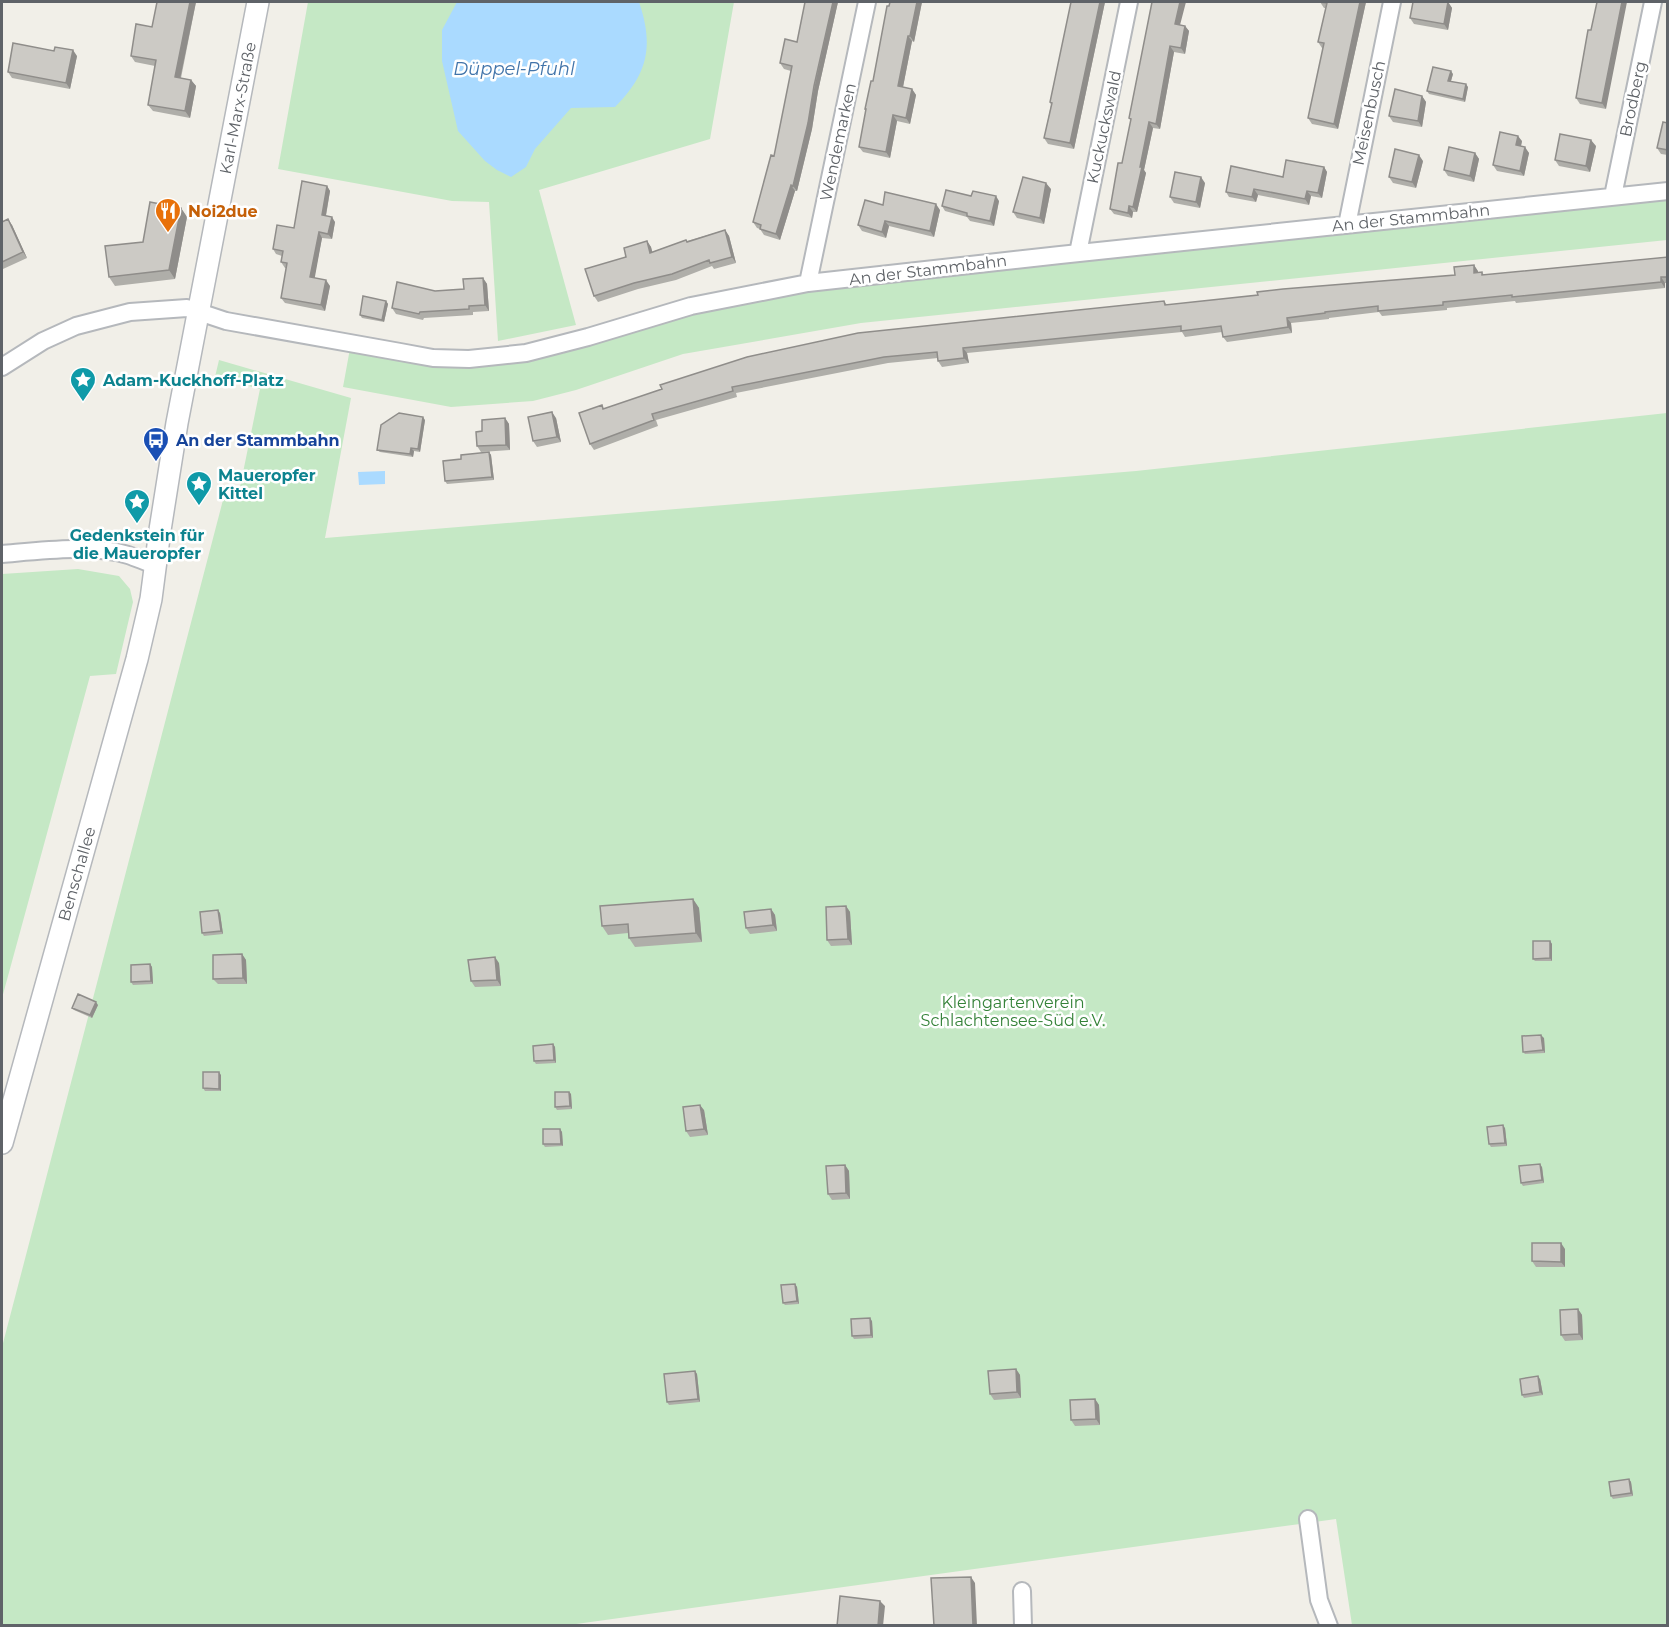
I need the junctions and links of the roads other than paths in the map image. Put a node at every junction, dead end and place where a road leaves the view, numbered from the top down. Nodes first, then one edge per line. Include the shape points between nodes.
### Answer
1 (258, 2) edge
2 (867, 2) edge
3 (1129, 2) edge
4 (1392, 2) edge
5 (1653, 2) edge
6 (1668, 191) edge
7 (1613, 196) junction
8 (1347, 225) junction
9 (1078, 253) junction
10 (808, 284) junction
11 (198, 310) junction
12 (2, 367) edge
13 (2, 554) edge
14 (155, 565) junction
15 (149, 604) joint
16 (2, 1143) edge
17 (1308, 1519) dead end
18 (1022, 1591) dead end
19 (1023, 1626) edge
20 (1329, 1626) edge

1 - 11 street, Karl-Marx-Straße
2 - 10 street, Wendemarken
3 - 9 street, Kuckuckswald
4 - 8 street, Meisenbusch
5 - 7 street, Brodberg
6 - 7 street, An der Stammbahn
7 - 8 street, An der Stammbahn
8 - 9 street, An der Stammbahn
9 - 10 street, An der Stammbahn
10 - 11 street, An der Stammbahn via 691,306 526,353 469,359 433,358 226,321
11 - 12 street, An der Stammbahn via 171,308 98,319 43,341
11 - 14 street, Karl-Marx-Straße
13 - 14 street via 103,551
14 - 15 street, Karl-Marx-Straße
15 - 16 street, Benschallee
17 - 20 street via 1319,1600
18 - 19 street

